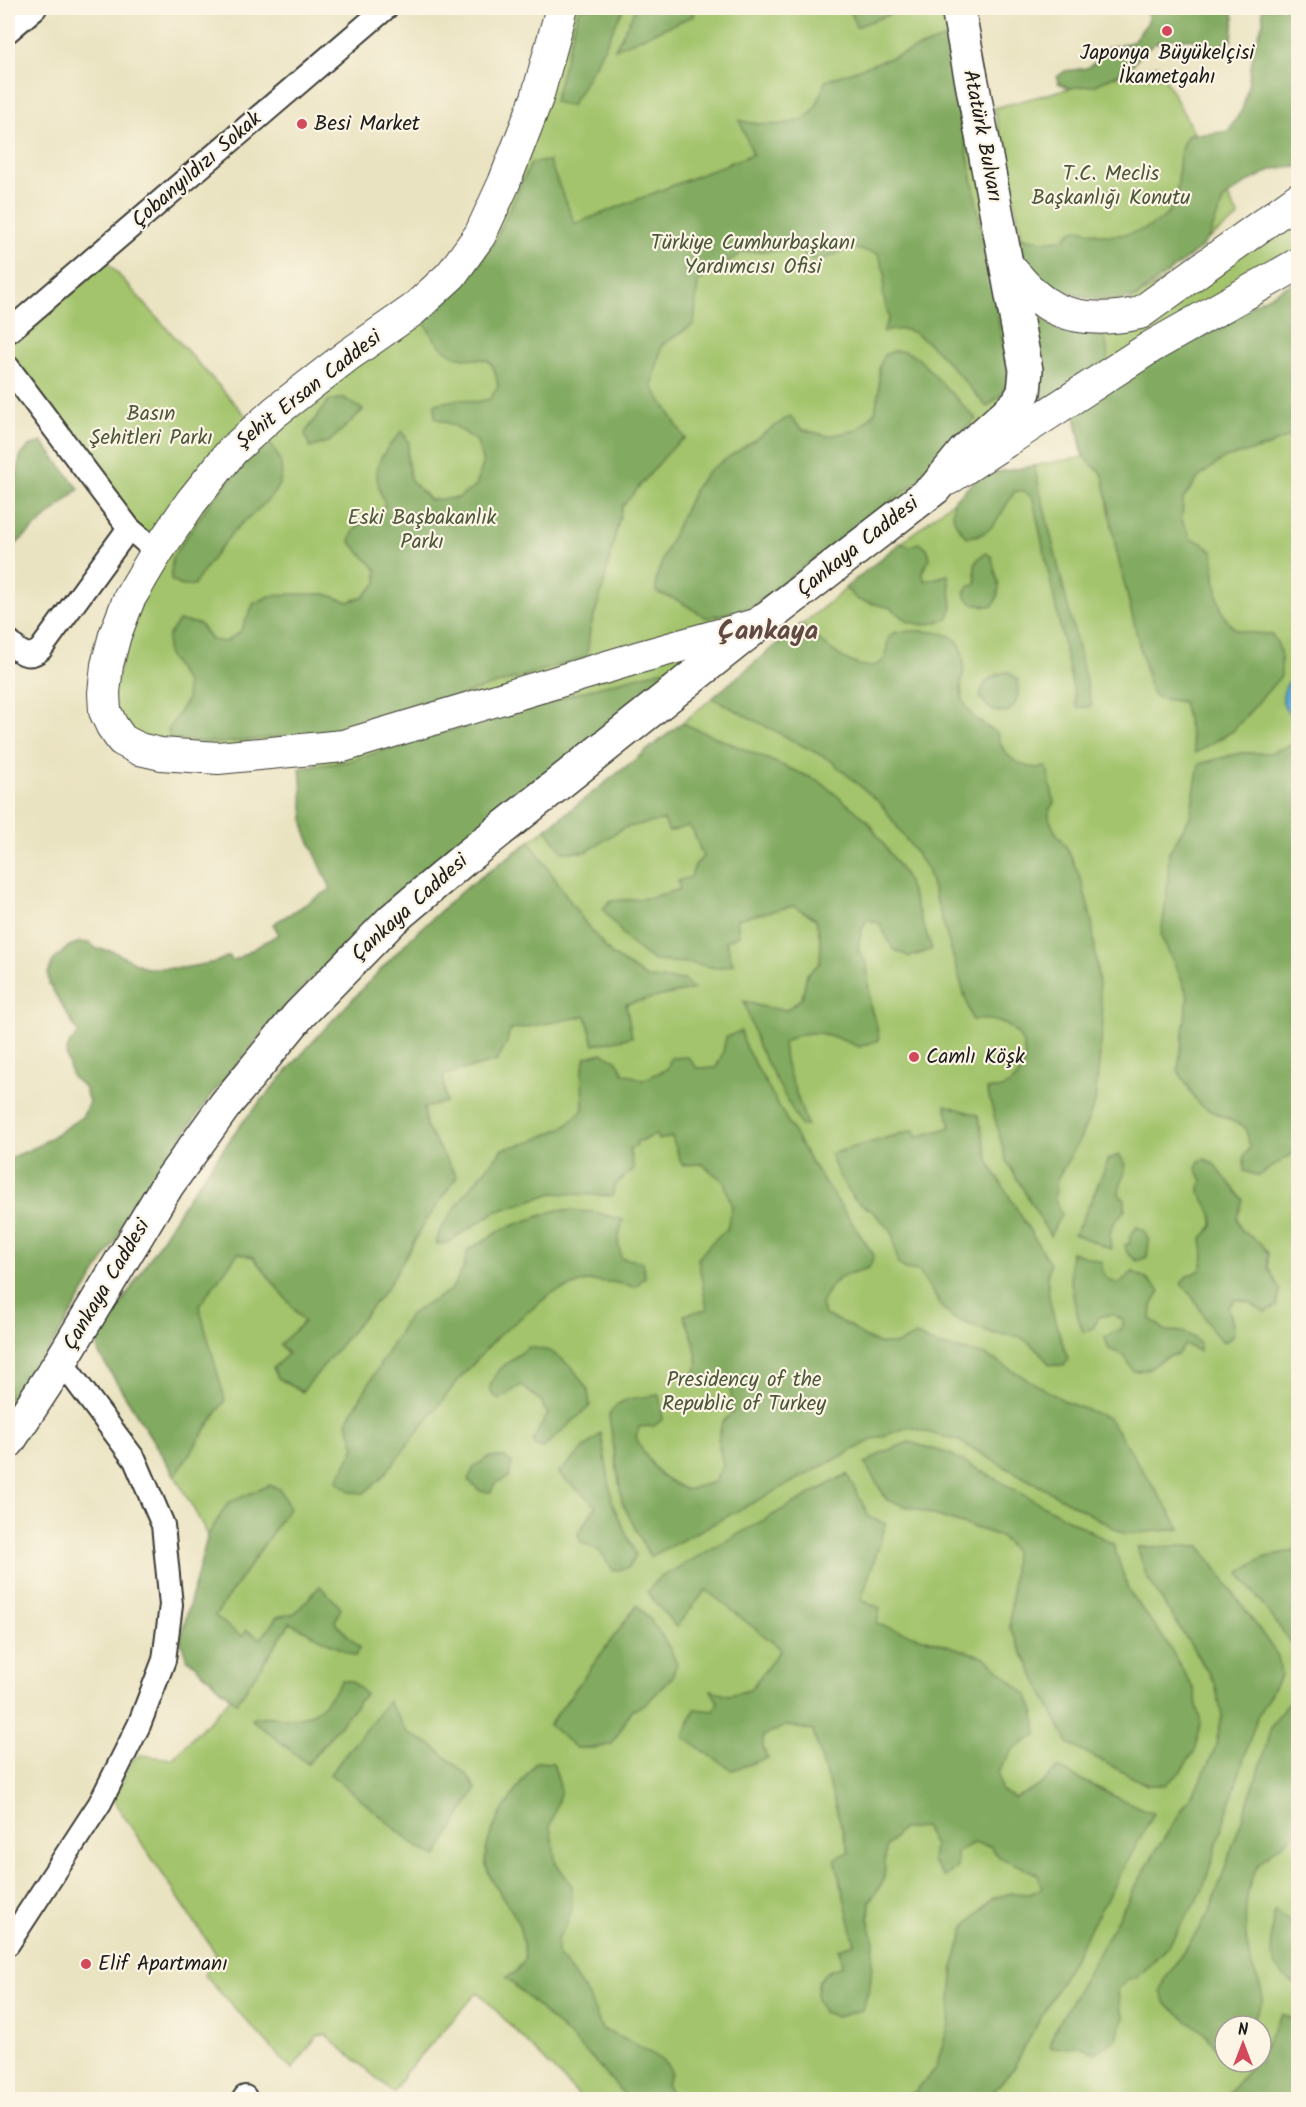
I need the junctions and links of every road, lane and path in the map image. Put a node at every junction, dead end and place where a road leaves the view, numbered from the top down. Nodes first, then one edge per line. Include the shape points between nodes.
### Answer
1 (35, 8) edge
2 (386, 8) edge
3 (562, 8) edge
4 (958, 8) edge
5 (8, 31) edge
6 (1299, 199) edge
7 (1299, 264) edge
8 (1007, 265) junction
9 (8, 332) edge
10 (8, 367) edge
11 (935, 488) junction
12 (129, 528) junction
13 (157, 552) junction
14 (759, 624) junction
15 (8, 641) edge
16 (61, 1361) junction
17 (8, 1442) edge
18 (8, 1944) edge

1 - 5 street
2 - 9 street, Çobanyıldızı Sokak
3 - 13 main road, Şehit Ersan Caddesi via 537,98 504,183 480,235 451,275 413,310 275,412 232,451
4 - 8 main road, Atatürk Bulvarı
6 - 8 main road via 1140,313 1121,318 1071,315 1045,304
7 - 11 main road, Çankaya Caddesi via 1151,347
8 - 11 main road, Çankaya Caddesi via 1026,370 1024,392 1017,404 965,451
10 - 12 street
11 - 14 main road, Çankaya Caddesi
12 - 13 street
12 - 15 street via 41,649 32,655 20,653
13 - 14 main road, Şehit Ersan Caddesi via 129,599 115,634 104,693 105,711 122,740 139,749 183,757 218,758 344,746
14 - 16 main road, Çankaya Caddesi via 464,858 393,919 299,1016 225,1105 168,1184
16 - 17 main road, Çankaya Caddesi
16 - 18 street via 135,1460 163,1525 171,1605 164,1660 139,1725 100,1803

